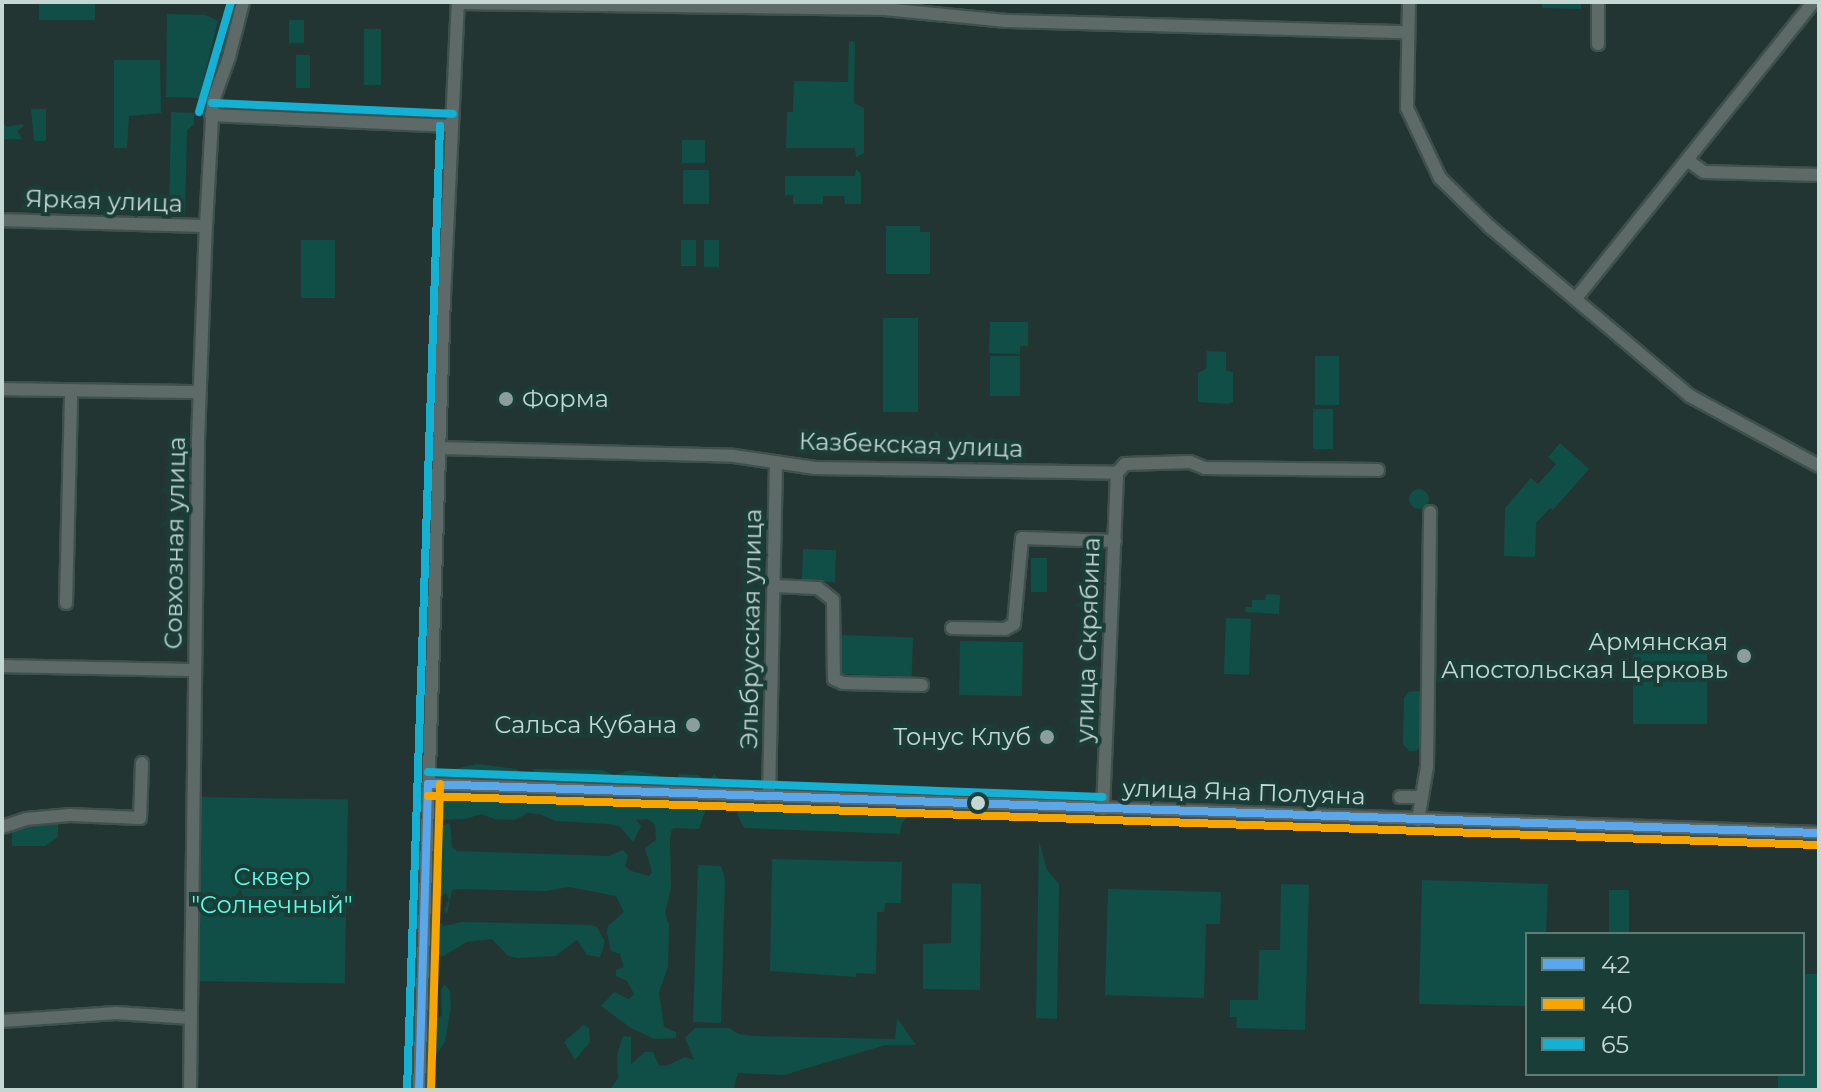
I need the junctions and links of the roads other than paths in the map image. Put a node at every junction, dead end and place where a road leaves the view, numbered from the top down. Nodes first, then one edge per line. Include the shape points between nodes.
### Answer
1 (243, 2) edge
2 (1409, 2) edge
3 (1598, 2) edge
4 (1813, 2) edge
5 (458, 3) edge
6 (832, 5) edge
7 (1408, 32) junction
8 (1598, 44) dead end
9 (211, 115) junction
10 (452, 126) junction
11 (1687, 160) junction
12 (1819, 175) edge
13 (2, 220) edge
14 (206, 226) junction
15 (1577, 297) junction
16 (2, 389) edge
17 (71, 391) junction
18 (199, 392) junction
19 (438, 448) junction
20 (776, 462) junction
21 (1819, 466) edge
22 (1378, 470) dead end
23 (1117, 473) junction
24 (1430, 512) dead end
25 (1115, 541) junction
26 (774, 586) junction
27 (66, 603) dead end
28 (952, 628) dead end
29 (2, 666) edge
30 (195, 670) junction
31 (922, 685) dead end
32 (142, 763) dead end
33 (428, 784) junction
34 (769, 797) junction
35 (1400, 797) dead end
36 (1421, 797) junction
37 (1103, 809) junction
38 (1418, 820) junction
39 (2, 827) edge
40 (1819, 833) edge
41 (191, 1018) junction
42 (2, 1021) edge
43 (190, 1090) edge
44 (419, 1090) edge

1 - 9 street, Совхозная улица
2 - 7 street
3 - 8 street
4 - 11 street
5 - 6 street
5 - 10 street
6 - 7 street via 1006,21
7 - 15 street via 1407,108 1440,178
9 - 10 street
9 - 14 street, Совхозная улица
10 - 19 street
11 - 12 street via 1704,172
11 - 15 street
13 - 14 street, Яркая улица
14 - 18 street, Совхозная улица
15 - 21 street via 1690,396
16 - 17 street
17 - 18 street
17 - 27 street
18 - 30 street, Совхозная улица
19 - 20 street, Казбекская улица via 734,456
19 - 33 street
20 - 23 street, Казбекская улица via 815,468
20 - 26 street, Эльбрусская улица
22 - 23 street, Казбекская улица via 1205,468 1190,462 1125,464
23 - 25 street, улица Скрябина
24 - 36 street via 1427,767
25 - 28 street via 1022,538 1014,624 1005,629
25 - 37 street, улица Скрябина
26 - 31 street via 818,588 833,600 834,679
26 - 34 street, Эльбрусская улица
29 - 30 street
30 - 41 street, Совхозная улица
32 - 39 street via 140,818 70,815
33 - 34 street, улица Яна Полуяна
33 - 44 street
34 - 37 street, улица Яна Полуяна
35 - 36 street
36 - 38 street
37 - 38 street, улица Яна Полуяна
38 - 40 street, улица Яна Полуяна
41 - 42 street via 116,1013
41 - 43 street, Совхозная улица

